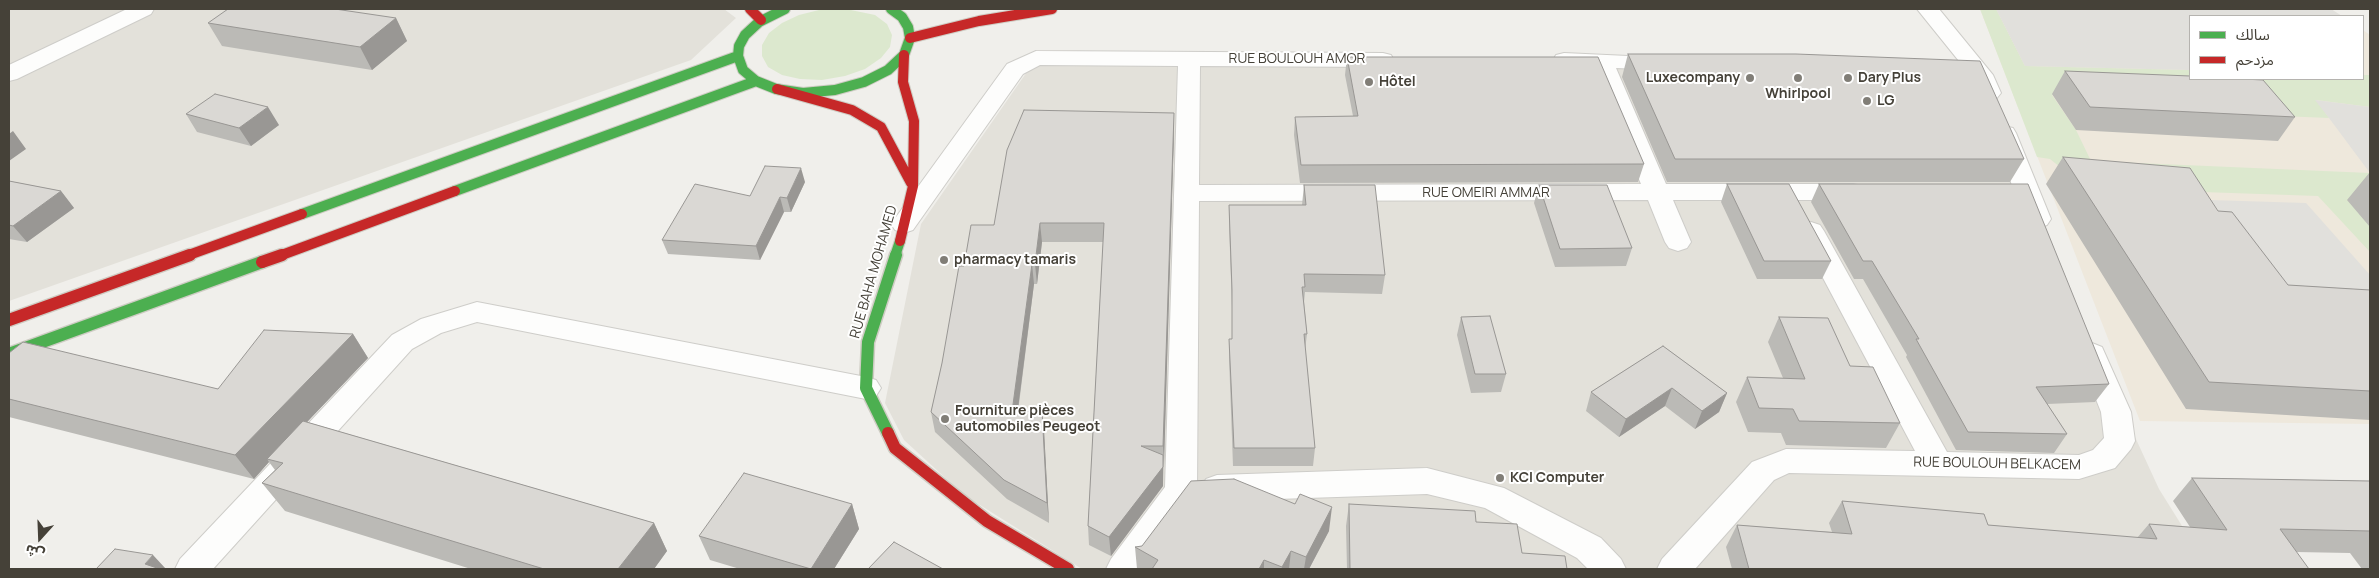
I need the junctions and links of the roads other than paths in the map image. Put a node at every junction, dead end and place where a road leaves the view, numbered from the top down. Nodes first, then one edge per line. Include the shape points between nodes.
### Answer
1 (143, 9) edge
2 (750, 9) edge
3 (785, 9) edge
4 (890, 9) edge
5 (1052, 9) edge
6 (1928, 9) edge
7 (761, 20) junction
8 (910, 38) junction
9 (904, 54) junction
10 (738, 56) junction
11 (1189, 59) junction
12 (1406, 60) edge
13 (1543, 60) edge
14 (1602, 60) junction
15 (1682, 64) edge
16 (9, 74) edge
17 (1952, 74) edge
18 (1982, 75) junction
19 (756, 81) junction
20 (776, 89) junction
21 (912, 186) junction
22 (1656, 192) junction
23 (1790, 192) junction
24 (1879, 192) edge
25 (1186, 193) junction
26 (904, 224) junction
27 (1678, 242) dead end
28 (2049, 247) edge
29 (9, 320) edge
30 (2082, 329) edge
31 (9, 354) edge
32 (866, 388) junction
33 (1937, 463) junction
34 (1181, 490) junction
35 (192, 569) edge
36 (1068, 569) edge
37 (1123, 569) edge
38 (1608, 569) edge
39 (1674, 569) edge

1 - 16 street
2 - 7 main road
3 - 7 main road
4 - 8 main road via 902,17
5 - 8 main road via 979,21
6 - 18 street
7 - 10 main road via 745,35
8 - 9 main road
9 - 20 main road via 888,70 864,82 835,90 804,93
9 - 21 main road, RUE BAHA MOHAMED via 903,82 914,121
10 - 19 main road via 743,70
10 - 29 main road
11 - 12 street, RUE BOULOUH AMOR
11 - 25 street
11 - 26 street, RUE BOULOUH AMOR via 1036,58 1025,62 1002,86
13 - 14 street
14 - 15 street
14 - 22 street
17 - 18 street
18 - 28 street via 2017,192
19 - 20 main road
19 - 31 main road
20 - 21 main road via 852,110 881,127
21 - 26 main road, RUE BAHA MOHAMED
22 - 23 street, RUE OMEIRI AMMAR
22 - 25 street, RUE OMEIRI AMMAR
22 - 27 street
23 - 24 street, RUE OMEIRI AMMAR
23 - 33 street
25 - 34 street
26 - 32 main road, RUE BAHA MOHAMED via 868,342
30 - 33 street, RUE BOULOUH BELKACEM via 2116,412 2120,441 2104,459 2080,467
32 - 35 street via 477,312 431,326 402,342
32 - 36 main road, RUE BAHA MOHAMED via 895,448 987,521
33 - 39 street, RUE BOULOUH BELKACEM via 1786,461 1763,471
34 - 37 street
34 - 38 street via 1427,481 1493,497 1589,548

